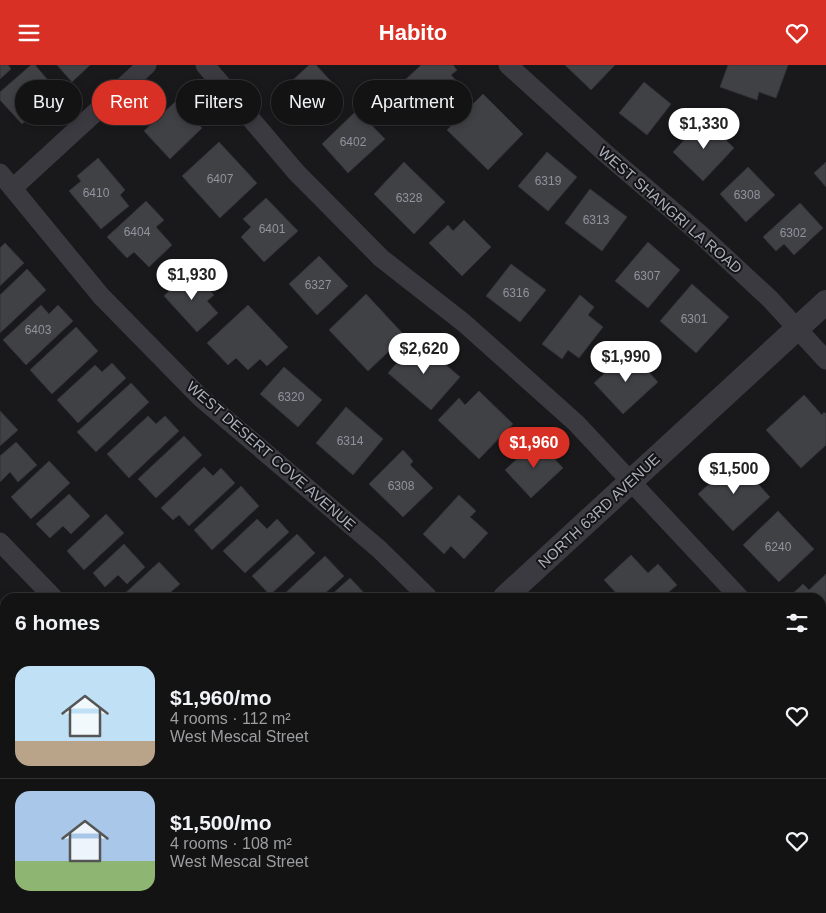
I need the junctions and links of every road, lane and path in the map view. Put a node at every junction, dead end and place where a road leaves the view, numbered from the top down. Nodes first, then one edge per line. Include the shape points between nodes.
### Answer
1 (147, 65) edge
2 (206, 65) edge
3 (508, 65) edge
4 (0, 173) edge
5 (13, 188) junction
6 (826, 303) edge
7 (797, 329) junction
8 (826, 360) edge
9 (632, 481) junction
10 (0, 542) edge
11 (49, 593) edge
12 (424, 593) edge
13 (509, 593) edge
14 (734, 593) edge

1 - 5 street
2 - 9 street via 296,172 381,258 464,323 569,416
3 - 7 street, WEST SHANGRI LA ROAD via 700,234 770,299
4 - 5 street, WEST DESERT COVE AVENUE
5 - 12 street, WEST DESERT COVE AVENUE via 101,296 201,398 379,549
6 - 7 street, NORTH 63RD AVENUE
7 - 8 street, WEST SHANGRI LA ROAD
7 - 9 street, NORTH 63RD AVENUE
9 - 13 street, NORTH 63RD AVENUE
9 - 14 street
10 - 11 street

